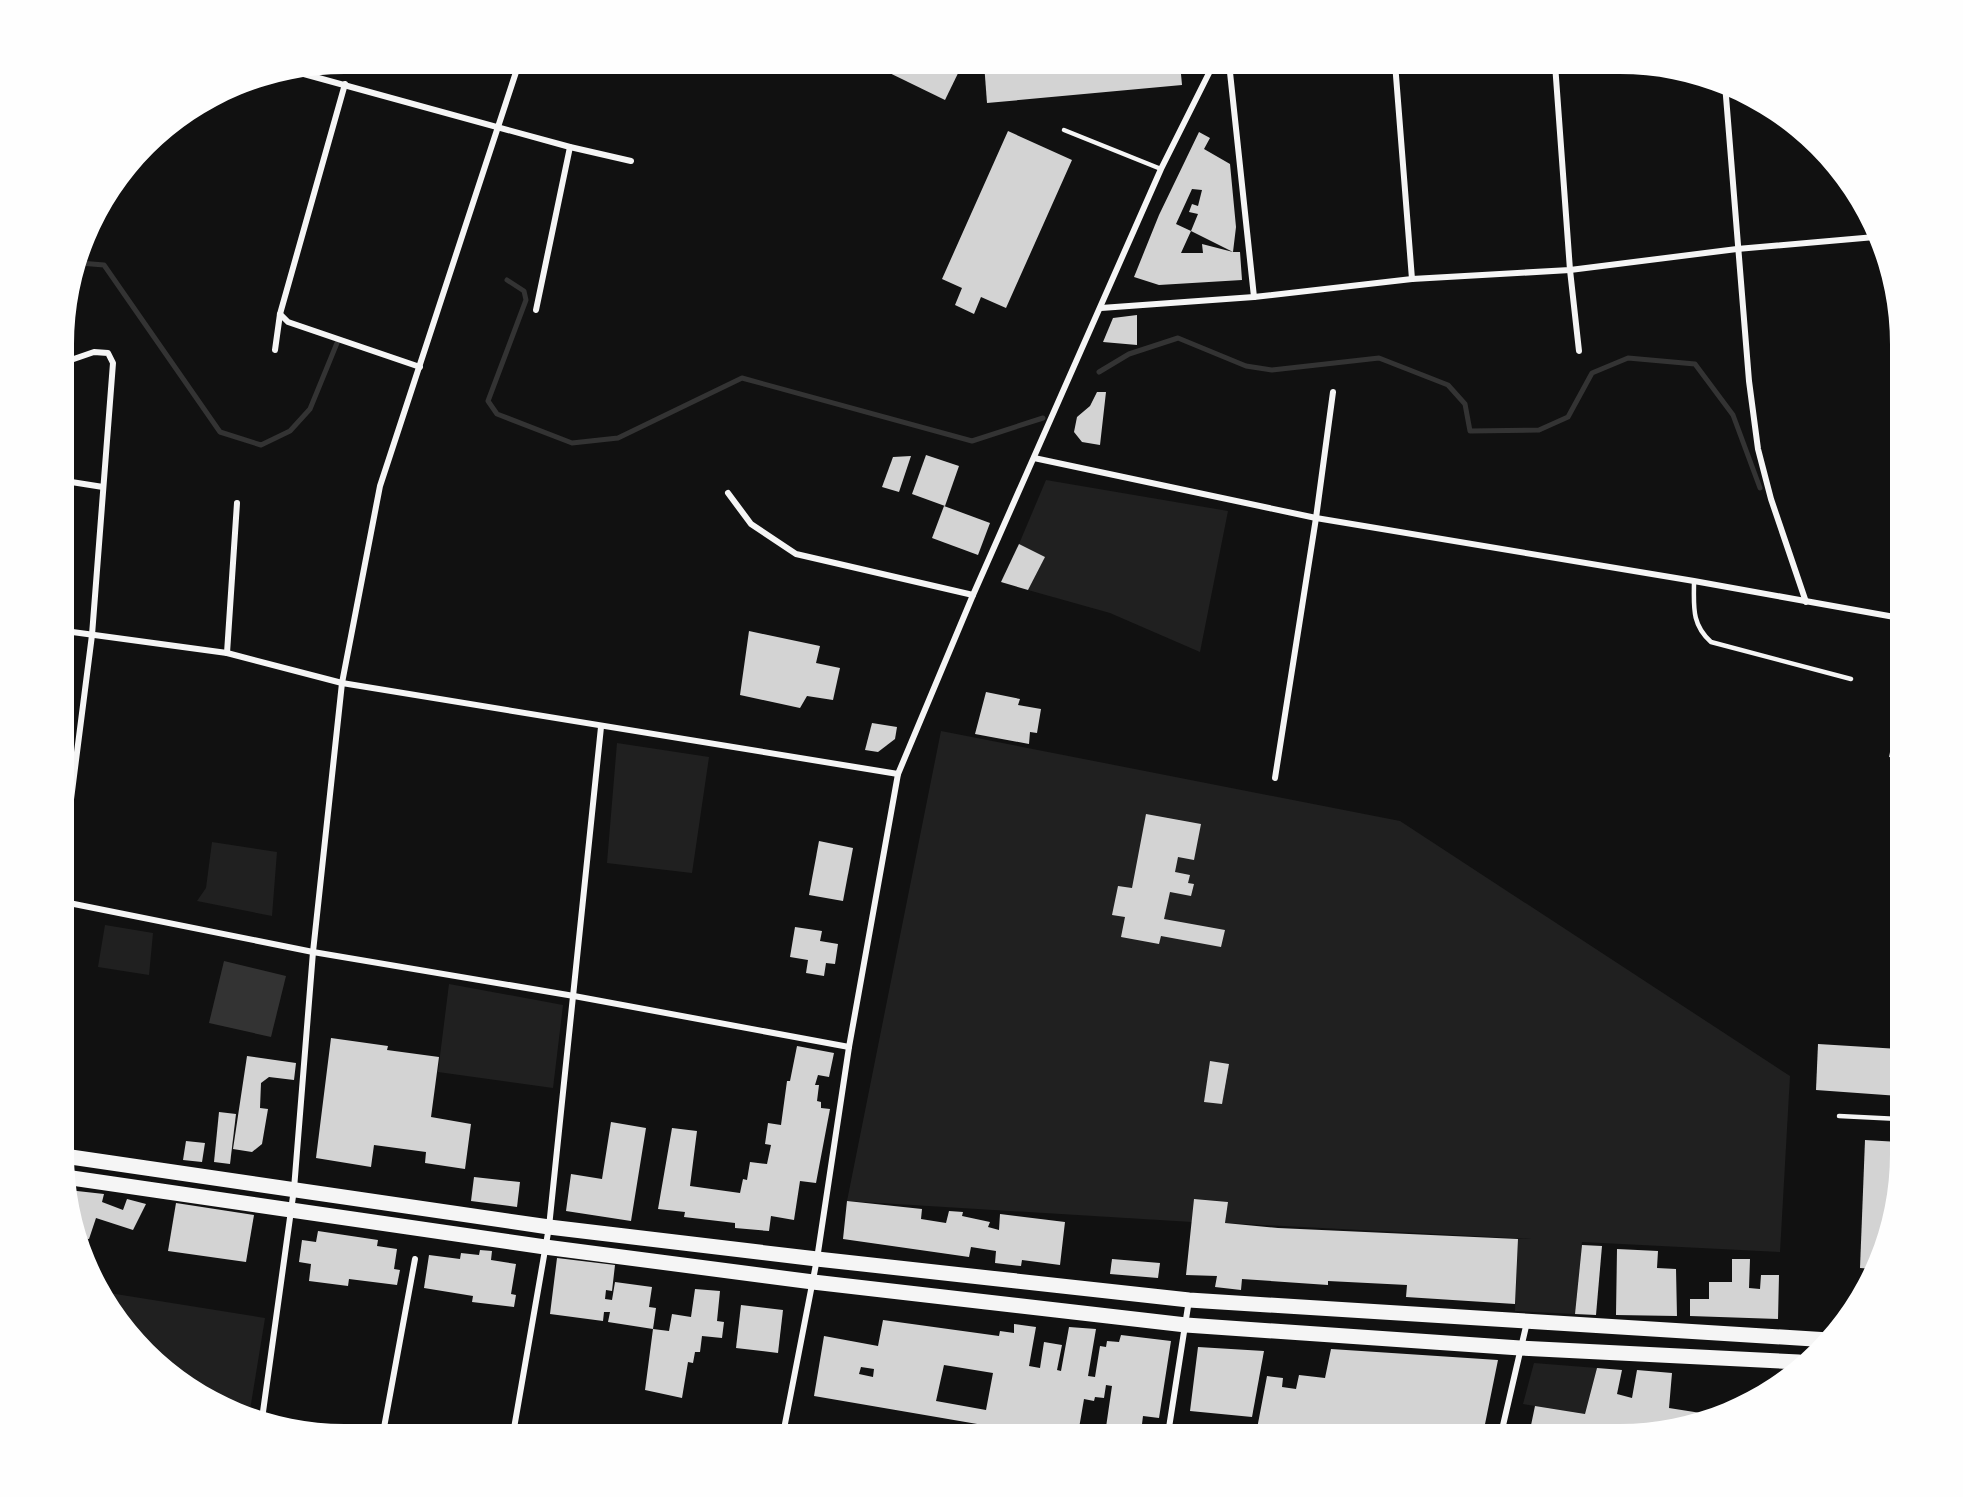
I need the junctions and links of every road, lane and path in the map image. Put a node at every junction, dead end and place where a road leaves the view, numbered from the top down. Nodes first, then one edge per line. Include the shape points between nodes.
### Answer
1 (515, 74) edge
2 (1208, 74) edge
3 (1229, 74) edge
4 (1396, 74) edge
5 (1556, 74) edge
6 (311, 76) edge
7 (345, 84) junction
8 (1726, 95) edge
9 (497, 128) junction
10 (1064, 130) dead end
11 (570, 147) junction
12 (631, 161) dead end
13 (1161, 169) junction
14 (1868, 238) edge
15 (1737, 249) junction
16 (1570, 270) junction
17 (1412, 279) junction
18 (1254, 297) junction
19 (1101, 308) junction
20 (536, 310) dead end
21 (280, 314) junction
22 (275, 351) dead end
23 (1579, 351) dead end
24 (74, 359) edge
25 (420, 367) junction
26 (1333, 392) dead end
27 (1034, 458) junction
28 (74, 483) edge
29 (103, 487) junction
30 (728, 493) dead end
31 (237, 503) dead end
32 (1316, 518) junction
33 (1694, 581) junction
34 (973, 595) junction
35 (1806, 602) junction
36 (1890, 616) edge
37 (74, 632) edge
38 (92, 635) junction
39 (227, 653) junction
40 (1851, 679) dead end
41 (342, 683) junction
42 (601, 727) junction
43 (898, 774) junction
44 (74, 776) edge
45 (1275, 778) dead end
46 (74, 904) edge
47 (313, 952) junction
48 (574, 996) junction
49 (849, 1047) junction
50 (1839, 1116) dead end
51 (1890, 1119) edge
52 (74, 1157) edge
53 (75, 1178) edge
54 (294, 1189) junction
55 (292, 1210) junction
56 (549, 1227) junction
57 (726, 1247) junction
58 (545, 1248) junction
59 (415, 1259) dead end
60 (818, 1259) junction
61 (723, 1269) junction
62 (988, 1278) junction
63 (813, 1282) junction
64 (1189, 1300) junction
65 (983, 1301) junction
66 (1408, 1314) junction
67 (1527, 1322) junction
68 (1186, 1325) junction
69 (1630, 1327) junction
70 (1747, 1335) junction
71 (1815, 1339) edge
72 (1405, 1340) junction
73 (1520, 1348) junction
74 (1626, 1353) junction
75 (1746, 1360) junction
76 (1791, 1362) edge
77 (263, 1411) edge
78 (385, 1424) edge
79 (515, 1424) edge
80 (785, 1424) edge
81 (1170, 1424) edge
82 (1503, 1424) edge

1 - 9 street
2 - 13 street
3 - 18 street
4 - 17 street
5 - 16 street
6 - 7 street
7 - 9 street
7 - 21 street
8 - 15 street
9 - 11 street
9 - 25 street
10 - 13 lane
11 - 12 street
11 - 20 street
13 - 19 street
14 - 15 street
15 - 16 street
15 - 35 street via 1758,449
16 - 17 street
16 - 23 street
17 - 18 street
18 - 19 street
19 - 27 street
21 - 22 street
21 - 25 street via 288,322
24 - 29 street via 108,352 113,363
25 - 41 street via 380,486
26 - 32 street
27 - 32 street
27 - 34 street
28 - 29 street
29 - 38 street
30 - 34 street via 751,524 796,554
31 - 39 street
32 - 33 street
32 - 45 street
33 - 35 street
33 - 40 lane via 1696,623 1711,642
34 - 43 street
35 - 36 street
37 - 38 street
38 - 39 street
38 - 44 street
39 - 41 street
41 - 42 street
41 - 47 street
42 - 43 street
42 - 48 street
43 - 49 street
46 - 47 street
47 - 48 street
47 - 54 street
48 - 49 street
48 - 56 street
49 - 60 street
50 - 51 lane
52 - 54 main road
53 - 55 main road
54 - 55 street
54 - 56 main road
55 - 58 main road
55 - 77 street
56 - 57 main road
56 - 58 street
57 - 60 main road
57 - 61 main road
58 - 61 main road
58 - 79 street
59 - 78 street
60 - 62 main road
60 - 63 street
61 - 63 main road
62 - 64 main road
62 - 65 main road
63 - 65 main road
63 - 80 street
64 - 66 main road
64 - 68 street
65 - 68 main road
66 - 67 main road
66 - 72 main road
67 - 69 main road
67 - 73 street
68 - 72 main road
68 - 81 street
69 - 70 main road
69 - 74 main road
70 - 71 main road
70 - 75 main road
72 - 73 main road
73 - 74 main road
73 - 82 street
74 - 75 main road
75 - 76 main road

